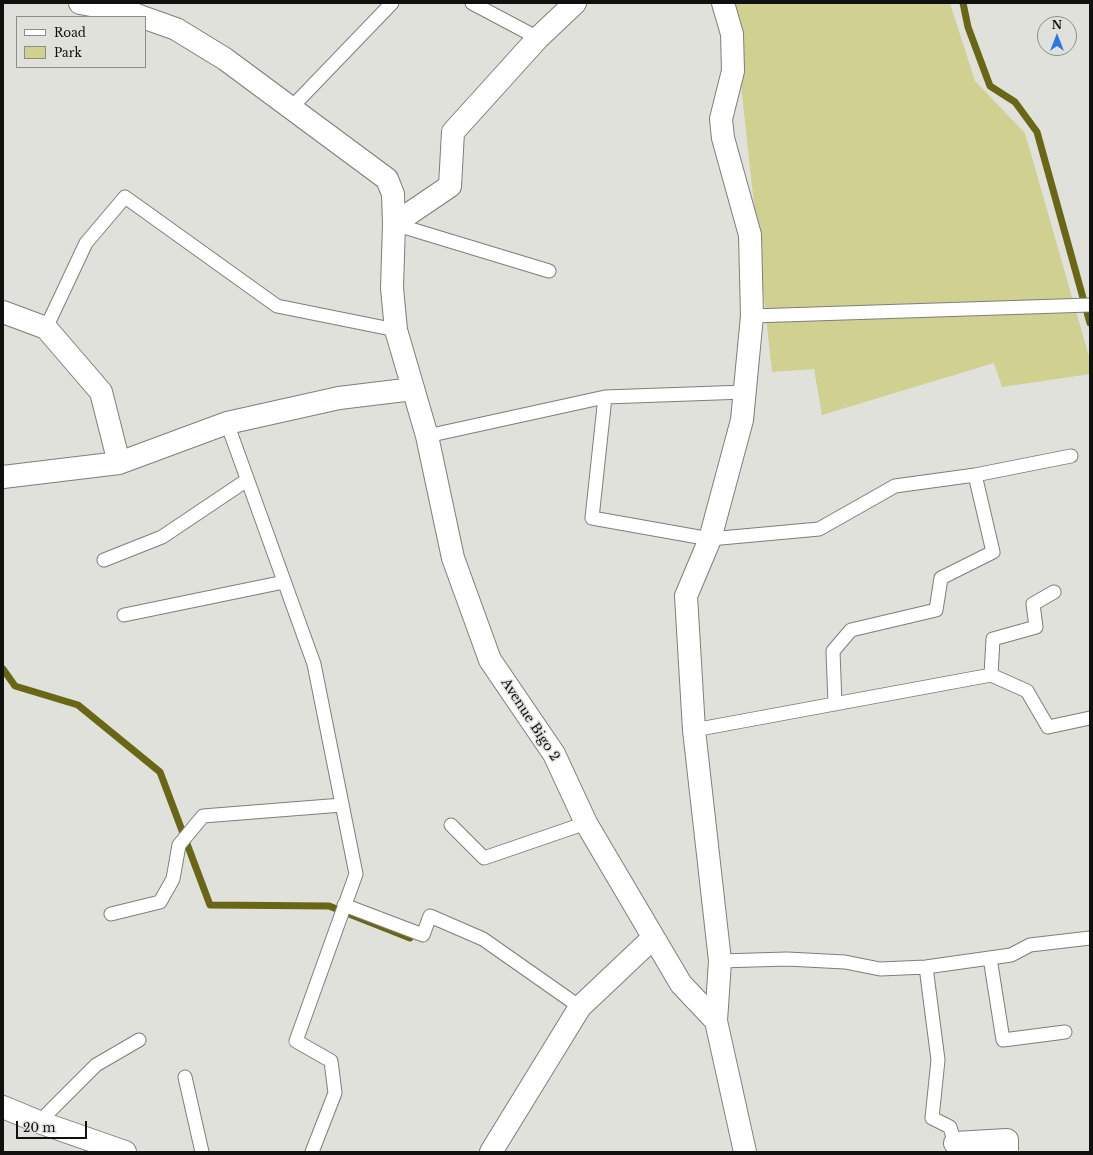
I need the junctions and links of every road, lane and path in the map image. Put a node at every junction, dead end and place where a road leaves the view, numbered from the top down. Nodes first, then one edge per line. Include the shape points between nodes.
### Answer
1 (80, 3) edge
2 (392, 3) edge
3 (472, 3) edge
4 (576, 3) edge
5 (723, 3) edge
6 (141, 16) edge
7 (146, 18) edge
8 (538, 38) junction
9 (292, 108) junction
10 (394, 224) junction
11 (549, 271) dead end
12 (1085, 305) edge
13 (3, 312) edge
14 (752, 316) junction
15 (46, 328) junction
16 (396, 330) junction
17 (413, 388) junction
18 (745, 392) junction
19 (605, 397) junction
20 (227, 424) junction
21 (427, 436) junction
22 (1071, 456) dead end
23 (119, 463) junction
24 (975, 475) junction
25 (3, 476) edge
26 (247, 480) junction
27 (710, 539) junction
28 (104, 560) dead end
29 (284, 582) junction
30 (1054, 592) dead end
31 (124, 615) dead end
32 (991, 675) junction
33 (835, 704) junction
34 (1090, 718) edge
35 (694, 730) junction
36 (342, 805) junction
37 (586, 823) junction
38 (451, 825) dead end
39 (344, 905) junction
40 (111, 914) dead end
41 (653, 938) junction
42 (1090, 938) edge
43 (990, 958) junction
44 (720, 961) junction
45 (926, 967) junction
46 (580, 1007) junction
47 (716, 1022) junction
48 (1066, 1032) dead end
49 (139, 1040) dead end
50 (185, 1077) dead end
51 (3, 1107) edge
52 (39, 1122) junction
53 (956, 1148) edge
54 (740, 1151) edge
55 (125, 1152) edge
56 (202, 1152) edge
57 (312, 1152) edge
58 (491, 1152) edge
59 (1007, 1152) edge

1 - 6 street, Avenue Bigo 2
2 - 9 lane
3 - 8 lane
4 - 8 street
5 - 14 street via 732,34 733,71 721,119 723,138 750,235
7 - 9 street, Avenue Bigo 2 via 176,29 219,55
8 - 10 street via 453,132 450,186
9 - 10 street, Avenue Bigo 2 via 387,179 393,194
10 - 11 lane
10 - 16 street, Avenue Bigo 2 via 392,288
12 - 14 lane
13 - 15 street
14 - 18 street
15 - 16 lane via 86,243 125,197 277,306
15 - 23 street via 101,392
16 - 17 street, Avenue Bigo 2
17 - 20 street via 339,398
17 - 21 street, Avenue Bigo 2
18 - 19 lane
18 - 27 street via 742,420
19 - 21 lane
19 - 27 lane via 592,518
20 - 23 street
20 - 26 lane
21 - 37 street, Avenue Bigo 2 via 453,558 490,660 554,754
22 - 24 lane
23 - 25 street
24 - 27 lane via 895,486 819,529
24 - 33 lane via 993,552 941,578 936,610 851,630 832,651
26 - 28 lane via 162,537
26 - 29 lane
27 - 35 street via 686,596
29 - 31 lane
29 - 36 lane via 314,664
30 - 32 lane via 1033,604 1036,627 993,638
32 - 33 lane
32 - 34 lane via 1027,691 1048,727
33 - 35 lane
35 - 44 street
36 - 39 lane via 356,874
36 - 40 lane via 203,816 179,844 173,879 160,902
37 - 38 lane via 484,858
37 - 41 street, Avenue Bigo 2
39 - 46 lane via 423,935 430,916 477,936
39 - 57 lane via 296,1041 331,1061 335,1093
41 - 46 street
41 - 47 street, Avenue Bigo 2 via 681,984
42 - 43 lane via 1030,945 1011,955
43 - 45 lane
43 - 48 lane via 1003,1040
44 - 45 lane via 787,959 845,962 880,969
44 - 47 street
45 - 53 lane via 938,1060 932,1118 950,1127
46 - 58 street
47 - 54 street
49 - 52 lane via 96,1065
50 - 56 lane
51 - 52 street
52 - 55 street
53 - 59 street via 1007,1140

